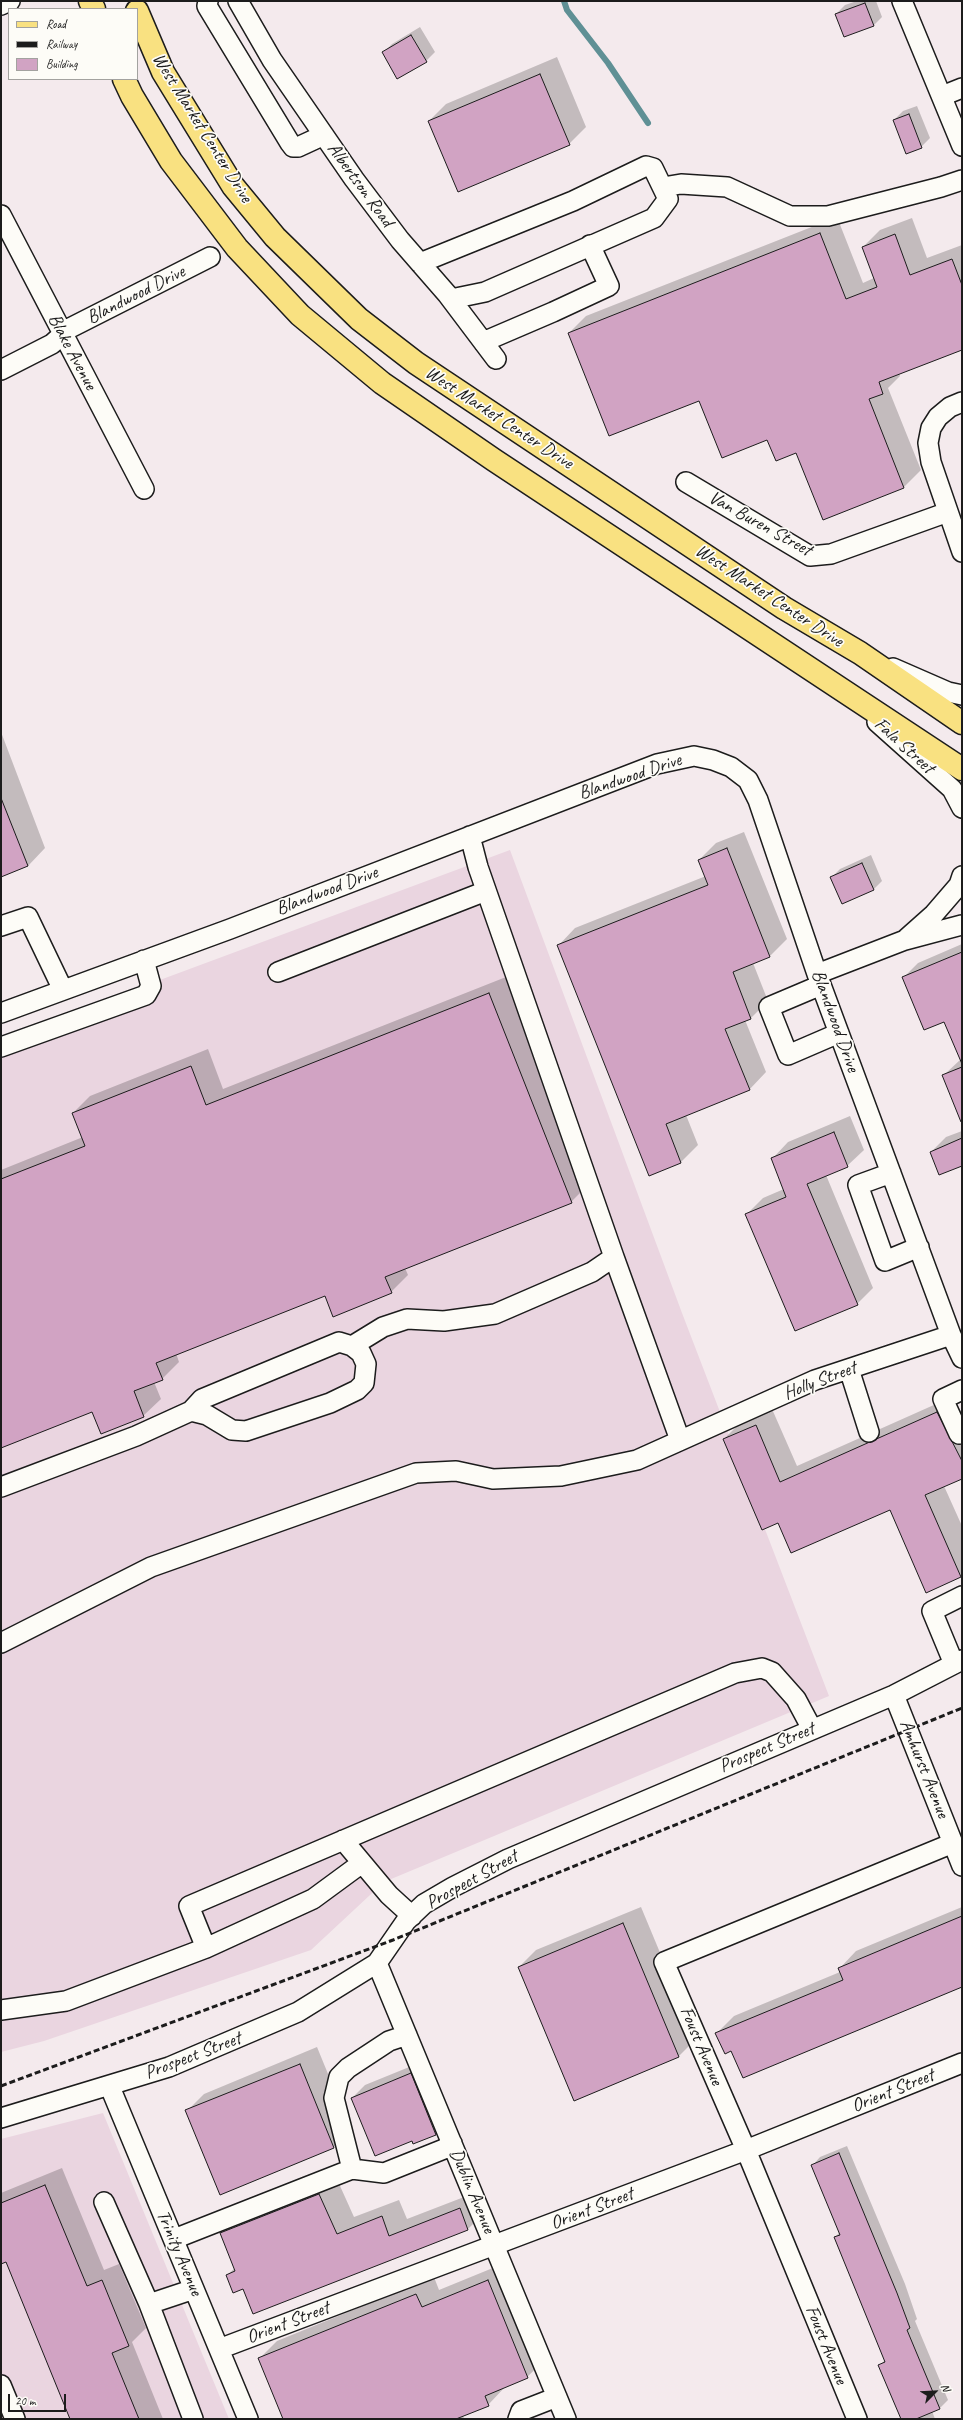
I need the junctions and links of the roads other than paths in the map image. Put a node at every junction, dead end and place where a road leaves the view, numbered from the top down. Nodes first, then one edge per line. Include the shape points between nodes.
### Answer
1 (10, 1) edge
2 (208, 1) edge
3 (238, 1) edge
4 (902, 1) edge
5 (1, 6) edge
6 (138, 12) edge
7 (124, 80) edge
8 (962, 88) edge
9 (942, 96) junction
10 (324, 135) junction
11 (962, 146) edge
12 (962, 180) edge
13 (662, 187) junction
14 (1, 215) edge
15 (590, 245) junction
16 (210, 257) dead end
17 (420, 263) junction
18 (451, 299) junction
19 (63, 335) junction
20 (483, 342) junction
21 (496, 359) dead end
22 (1, 370) edge
23 (962, 402) edge
24 (686, 482) dead end
25 (144, 489) dead end
26 (948, 512) junction
27 (962, 552) edge
28 (860, 653) junction
29 (840, 689) junction
30 (962, 695) edge
31 (962, 723) edge
32 (962, 769) edge
33 (962, 808) edge
34 (470, 836) junction
35 (962, 876) edge
36 (486, 891) junction
37 (1, 926) edge
38 (962, 926) edge
39 (905, 940) junction
40 (144, 960) junction
41 (278, 972) dead end
42 (819, 980) junction
43 (63, 990) junction
44 (1, 1013) edge
45 (839, 1034) junction
46 (1, 1047) edge
47 (891, 1173) junction
48 (919, 1247) junction
49 (614, 1257) junction
50 (951, 1335) junction
51 (352, 1346) junction
52 (962, 1358) edge
53 (849, 1369) junction
54 (962, 1390) edge
55 (191, 1411) junction
56 (869, 1432) dead end
57 (961, 1436) edge
58 (686, 1438) junction
59 (1, 1487) edge
60 (962, 1596) edge
61 (1, 1643) edge
62 (958, 1662) edge
63 (894, 1696) junction
64 (812, 1729) junction
65 (343, 1840) junction
66 (953, 1843) junction
67 (362, 1863) junction
68 (962, 1866) edge
69 (412, 1916) junction
70 (206, 1948) junction
71 (378, 1964) junction
72 (1, 2010) edge
73 (407, 2035) junction
74 (962, 2063) edge
75 (110, 2086) junction
76 (1, 2118) edge
77 (452, 2143) junction
78 (746, 2150) junction
79 (352, 2169) junction
80 (104, 2202) dead end
81 (174, 2239) junction
82 (495, 2245) junction
83 (194, 2289) junction
84 (150, 2304) junction
85 (219, 2349) junction
86 (1, 2385) edge
87 (557, 2397) junction
88 (15, 2419) edge
89 (193, 2419) edge
90 (248, 2419) edge
91 (518, 2419) edge
92 (566, 2419) edge
93 (857, 2419) edge

1 - 5 street
2 - 10 street via 207,6 293,147
3 - 10 street, Albertson Road via 272,60
4 - 9 street
6 - 28 main road, West Market Center Drive via 163,72 233,186 275,237 359,319 416,363 784,608
7 - 29 main road, West Market Center Drive via 171,161 237,248 300,315 382,383
8 - 9 street
9 - 11 street
10 - 17 street, Albertson Road via 354,179
12 - 13 street via 828,216 790,216 727,187 681,184
13 - 15 street via 668,199 654,218
13 - 17 street via 653,168 646,166 584,195
14 - 19 street, Blake Avenue
15 - 18 street via 485,292
15 - 20 street via 608,286
16 - 19 street, Blandwood Drive via 70,328
17 - 18 street, Albertson Road
18 - 20 street, Albertson Road
19 - 22 street, Blandwood Drive via 52,344
19 - 25 street, Blake Avenue
20 - 21 street, Albertson Road
23 - 26 street via 950,407 938,417 931,428 928,443 931,462
24 - 26 street, Van Buren Street via 810,556 831,554
26 - 27 street
28 - 30 street via 948,692
28 - 31 main road, West Market Center Drive
29 - 32 main road, West Market Center Drive
29 - 33 street, Fala Street via 952,789
34 - 36 street
34 - 40 street, Blandwood Drive
34 - 42 street, Blandwood Drive via 657,764 694,756 732,767 748,780 758,800
35 - 39 street via 959,885 934,914
36 - 41 street
36 - 49 street
37 - 43 street via 28,917
38 - 39 street
39 - 42 street
40 - 43 street, Blandwood Drive
40 - 46 street via 151,986 146,995
42 - 45 street, Blandwood Drive
42 - 45 street via 769,1007 788,1055
43 - 44 street, Blandwood Drive
45 - 47 street, Blandwood Drive
47 - 48 street, Blandwood Drive
47 - 48 street via 858,1185 885,1261
48 - 50 street, Blandwood Drive
49 - 51 street via 592,1272 495,1314 444,1321 407,1319 384,1327
49 - 58 street
50 - 52 street, Blandwood Drive
50 - 53 street, Holly Street
51 - 55 street via 339,1342 202,1399
51 - 55 street via 361,1353 366,1364 364,1383 357,1390 330,1403 246,1431 232,1430 207,1415
53 - 56 street
53 - 58 street, Holly Street via 815,1380
54 - 57 street via 943,1399
55 - 59 street via 136,1436
58 - 61 street, Holly Street via 637,1460 562,1476 493,1479 456,1471 416,1473 151,1567
60 - 62 street via 932,1611
62 - 63 street, Prospect Street
63 - 64 street, Prospect Street
63 - 66 street, Amhurst Avenue
64 - 65 street via 796,1699 772,1672 762,1668 735,1673
64 - 69 street, Prospect Street via 508,1859 452,1887 424,1904
65 - 67 street
65 - 70 street via 189,1906
66 - 68 street, Amhurst Avenue
66 - 78 street, Foust Avenue via 664,1962
67 - 69 street
67 - 70 street via 313,1899
69 - 71 street, Prospect Street
70 - 72 street via 66,2001
71 - 73 street, Dublin Avenue
71 - 75 street, Prospect Street via 298,2012 169,2067
73 - 77 street, Dublin Avenue
73 - 79 street via 389,2041 348,2068 339,2077 334,2098
74 - 78 street, Orient Street
75 - 76 street, Prospect Street
75 - 81 street, Trinity Avenue
77 - 79 street via 444,2149 384,2173
77 - 82 street, Dublin Avenue
78 - 82 street, Orient Street
78 - 93 street, Foust Avenue
79 - 81 street
80 - 84 street
81 - 83 street, Trinity Avenue
82 - 85 street, Orient Street
82 - 87 street, Dublin Avenue
83 - 84 street
83 - 85 street, Trinity Avenue
84 - 89 street
85 - 90 street, Trinity Avenue
86 - 88 street
87 - 91 street via 521,2411
87 - 92 street, Dublin Avenue

